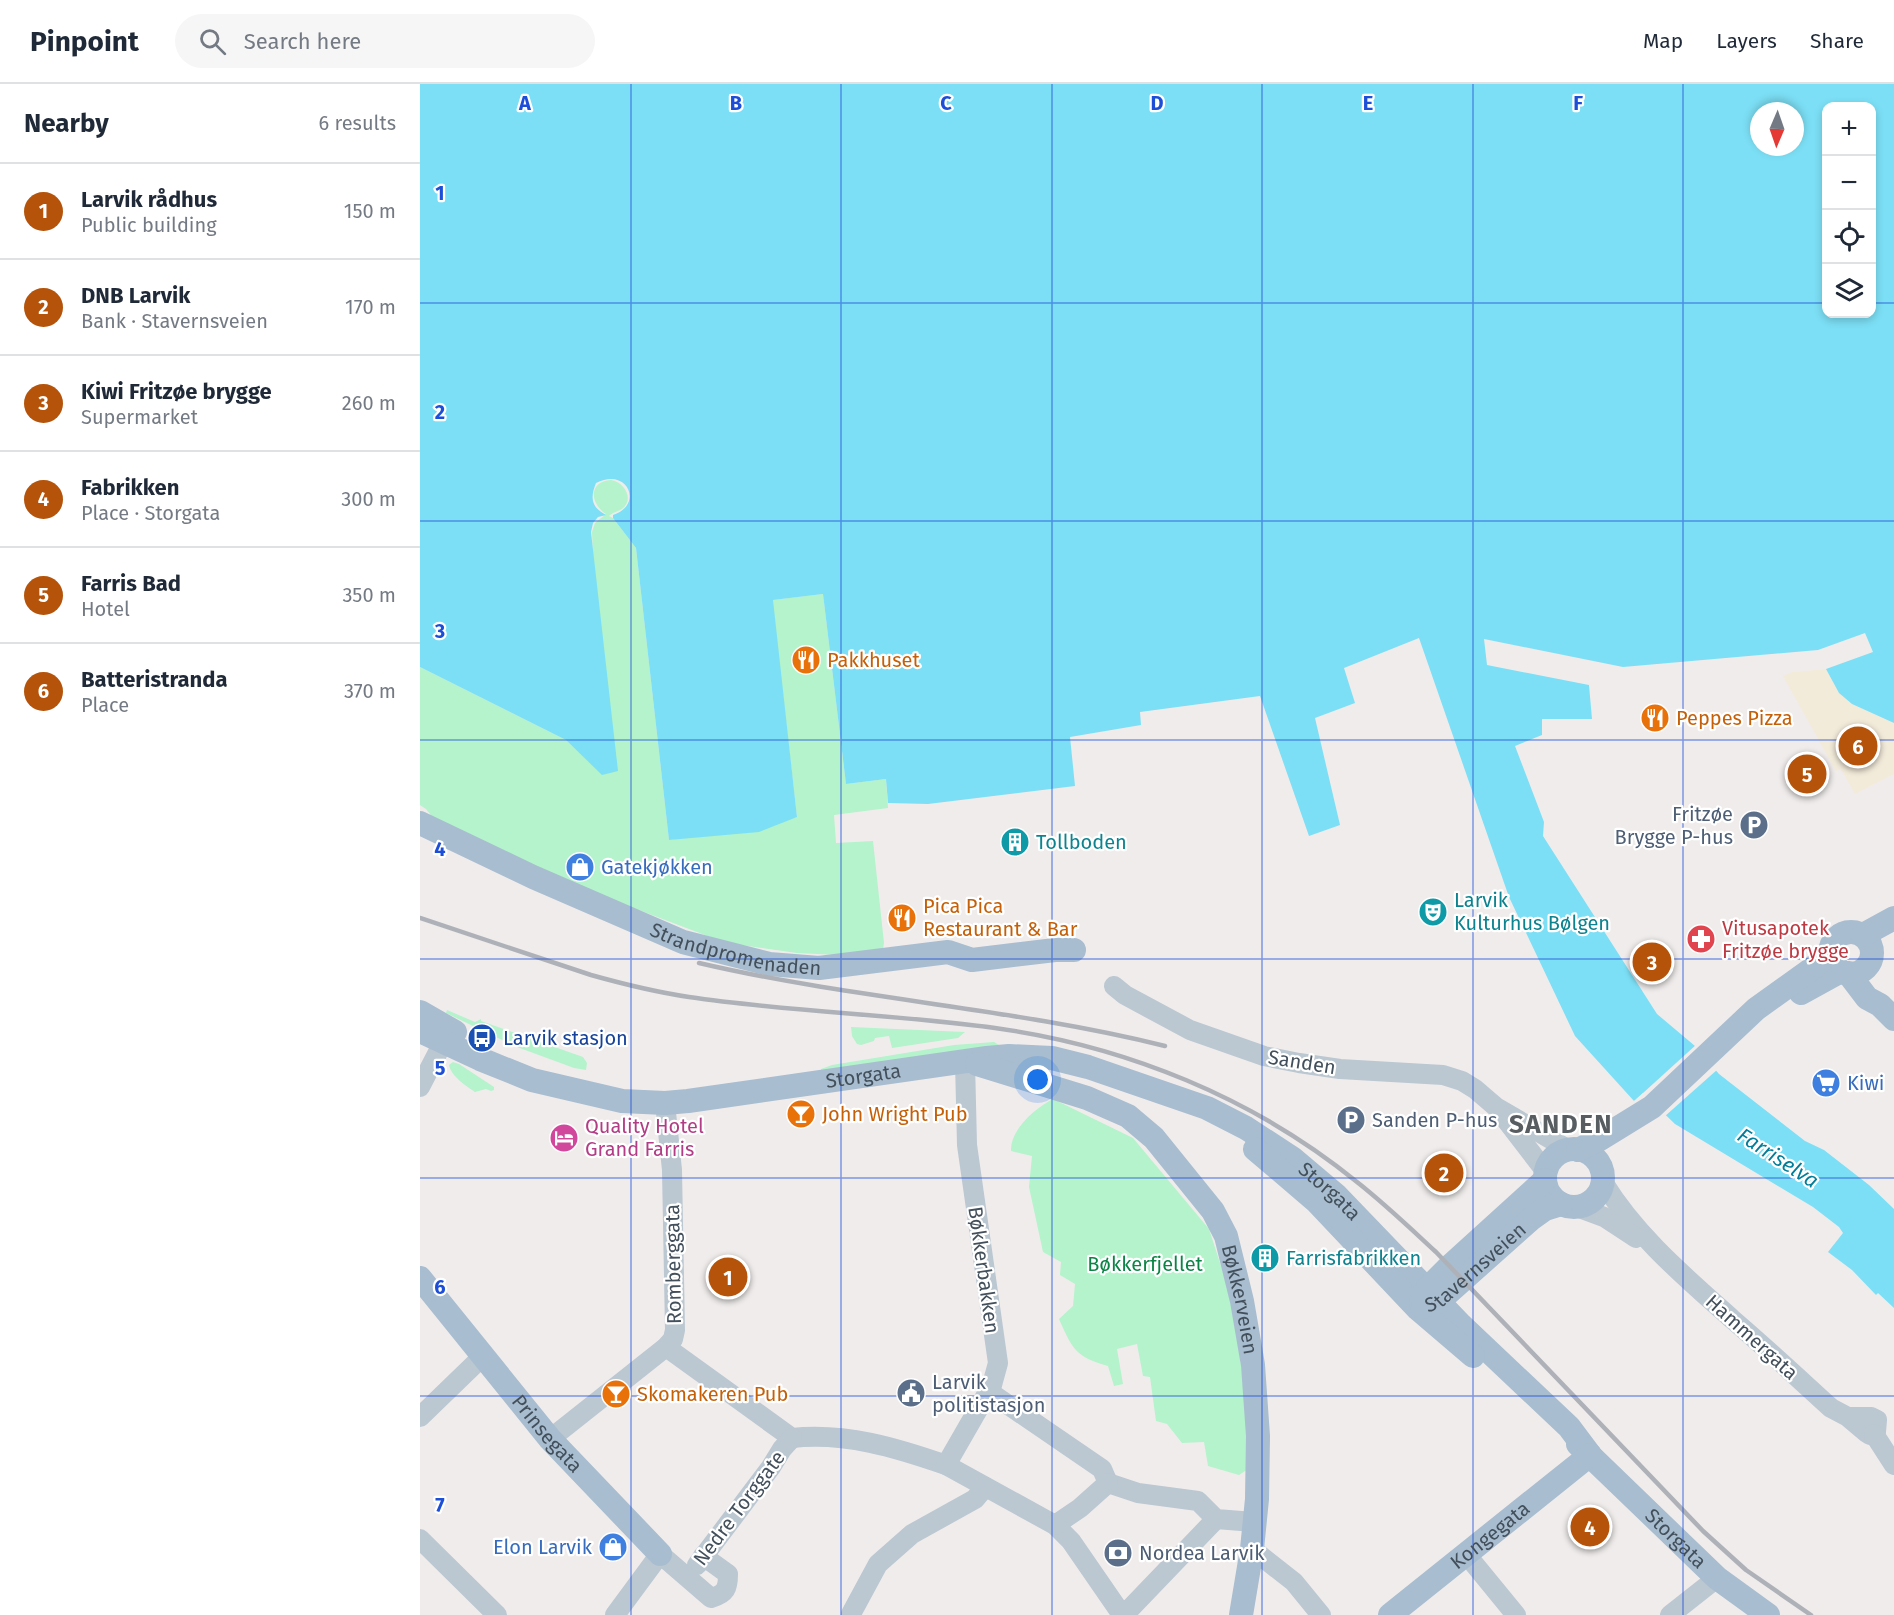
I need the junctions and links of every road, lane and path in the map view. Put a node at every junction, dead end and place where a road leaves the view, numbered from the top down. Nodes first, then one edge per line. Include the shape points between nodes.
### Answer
1 (420, 823) edge
2 (1894, 918) edge
3 (1894, 934) edge
4 (1074, 950) dead end
5 (1869, 950) junction
6 (1840, 966) junction
7 (1114, 986) dead end
8 (420, 1012) edge
9 (1887, 1012) edge
10 (420, 1031) edge
11 (446, 1036) junction
12 (1028, 1057) junction
13 (966, 1062) junction
14 (1038, 1082) junction
15 (420, 1087) edge
16 (665, 1103) junction
17 (1496, 1107) junction
18 (1652, 1107) junction
19 (1574, 1150) junction
20 (1601, 1174) junction
21 (1545, 1176) junction
22 (1569, 1205) junction
23 (1659, 1252) junction
24 (420, 1278) edge
25 (1428, 1300) junction
26 (666, 1347) junction
27 (483, 1356) junction
28 (988, 1391) junction
29 (420, 1418) edge
30 (792, 1438) junction
31 (550, 1439) junction
32 (1590, 1455) junction
33 (946, 1465) junction
34 (1894, 1465) edge
35 (1108, 1483) junction
36 (985, 1487) junction
37 (1216, 1519) junction
38 (1254, 1522) junction
39 (1055, 1525) junction
40 (420, 1539) edge
41 (1252, 1549) junction
42 (660, 1554) junction
43 (1466, 1554) junction
44 (703, 1557) junction
45 (687, 1577) junction
46 (1717, 1578) junction
47 (851, 1614) edge
48 (497, 1615) edge
49 (615, 1615) edge
50 (1123, 1615) edge
51 (1241, 1615) edge
52 (1321, 1615) edge
53 (1390, 1615) edge
54 (1515, 1615) edge
55 (1670, 1615) edge
56 (1768, 1615) edge

1 - 4 main road, Strandpromenaden via 683,942 769,964 819,968 948,952 972,960
2 - 5 main road
3 - 5 main road
5 - 6 main road via 1862,970 1856,973
5 - 6 main road via 1856,932 1841,934 1835,940
5 - 9 main road via 1872,974
6 - 9 main road via 1867,998
6 - 18 main road via 1809,971 1756,1009
7 - 17 street, Sanden via 1190,1030 1264,1056 1340,1069 1443,1075 1462,1081
8 - 11 main road, Storgata
10 - 11 main road, Storgata
11 - 15 street
11 - 16 main road, Storgata via 532,1080 622,1101
12 - 13 main road, Storgata
12 - 14 main road via 1028,1066
12 - 25 main road, Storgata via 1089,1067 1167,1093 1266,1158
13 - 14 main road, Bøkkerveien
13 - 16 main road, Storgata
13 - 28 street, Bøkkerbakken via 967,1145 998,1363
14 - 38 main road, Bøkkerveien via 1128,1116 1161,1146 1213,1211 1226,1236 1253,1365 1258,1436
16 - 26 street, Romberggata via 672,1170 675,1330
17 - 19 street, Sanden
17 - 21 street, Sanden
18 - 19 main road
18 - 20 main road
19 - 20 main road via 1595,1158
19 - 21 main road via 1553,1159
20 - 22 main road via 1600,1191 1595,1198 1587,1204
20 - 23 street, Hammergata via 1616,1204
21 - 22 main road via 1551,1196
21 - 25 main road, Stavernsveien
22 - 23 street, Hammergata via 1604,1217
22 - 25 main road, Stavernsveien via 1545,1209
23 - 34 street, Hammergata via 1832,1408 1874,1434
24 - 27 main road, Prinsegata
25 - 32 main road, Storgata via 1461,1325 1569,1426
26 - 30 street
26 - 31 street, Romberggata
27 - 29 street
27 - 31 main road, Prinsegata
28 - 33 street, Bøkkerbakken
28 - 35 street via 1102,1469
30 - 33 street via 835,1437 889,1447
30 - 44 street, Nedre Torggate
31 - 42 main road, Prinsegata
32 - 43 main road, Kongegata
32 - 46 main road, Storgata
33 - 36 street
35 - 37 street via 1138,1493 1198,1501
35 - 39 street
36 - 39 street
36 - 47 street via 975,1499 912,1534 878,1564
37 - 38 street
37 - 50 street
38 - 41 main road, Bøkkerveien
39 - 50 street via 1071,1541
40 - 48 street
41 - 51 main road, Bøkkerveien
41 - 52 street via 1294,1582
42 - 45 street, Prinsegata
42 - 49 street
43 - 53 main road, Kongegata
43 - 54 street
44 - 45 street, Nedre Torggate
44 - 45 street, Prinsegata via 728,1574 726,1592 711,1599
46 - 55 street
46 - 56 main road, Storgata

